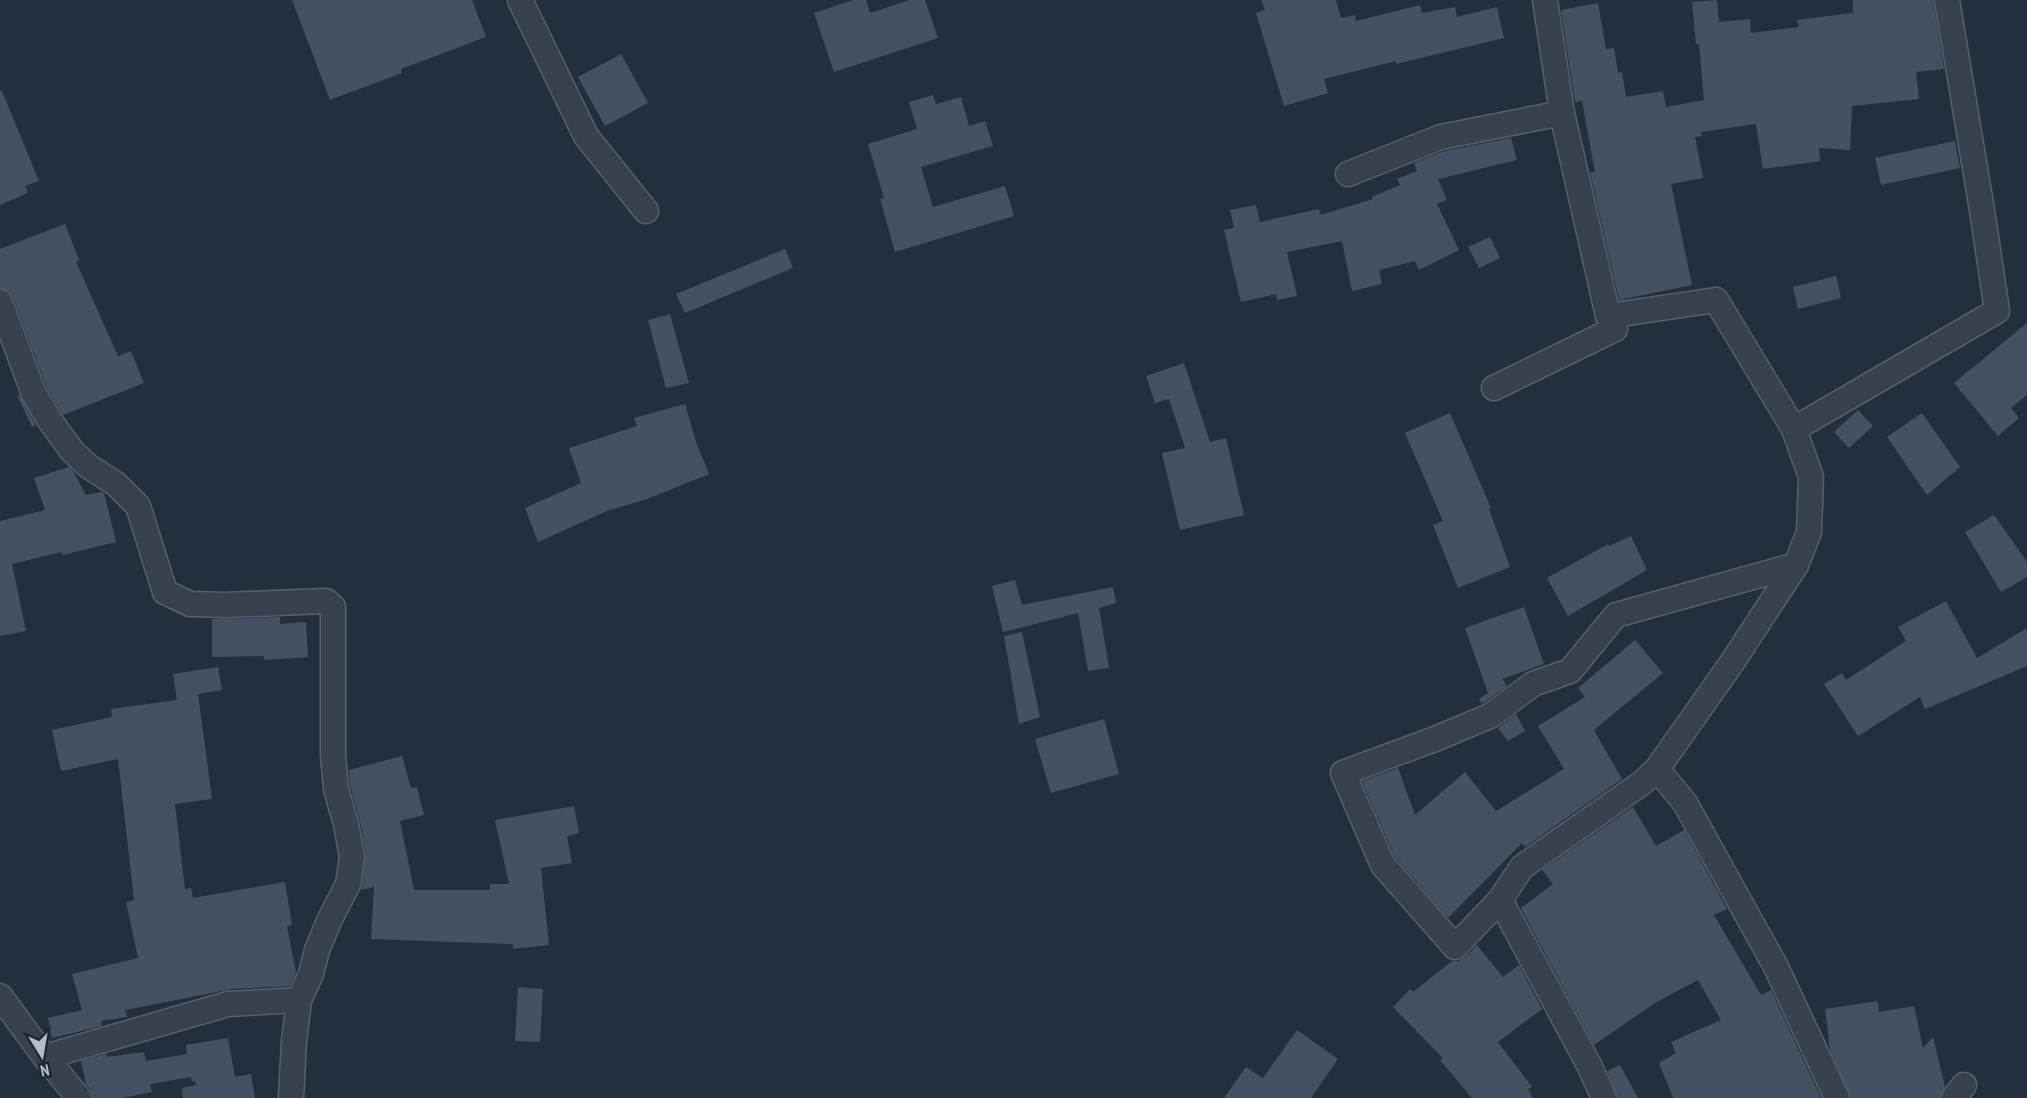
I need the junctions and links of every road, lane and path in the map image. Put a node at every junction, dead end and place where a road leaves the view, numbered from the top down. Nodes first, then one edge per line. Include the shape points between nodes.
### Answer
1 (520, 0) edge
2 (1545, 0) edge
3 (1947, 0) edge
4 (1562, 112) junction
5 (1348, 174) dead end
6 (646, 211) dead end
7 (0, 302) edge
8 (1608, 316) junction
9 (1494, 388) dead end
10 (1794, 429) junction
11 (1796, 565) junction
12 (1657, 769) junction
13 (1500, 900) junction
14 (0, 996) edge
15 (299, 1000) junction
16 (45, 1057) junction
17 (79, 1098) edge
18 (291, 1098) edge
19 (1604, 1098) edge
20 (1837, 1098) edge

1 - 6 street via 586,136
2 - 4 street
3 - 10 street via 1997,311
4 - 5 street via 1441,137
4 - 8 street
7 - 15 street via 34,394 51,422 72,452 116,484 138,506 165,592 190,604 326,601 333,607 333,755 336,789 352,857 348,884 329,921
8 - 9 street via 1615,329
8 - 10 street via 1716,300
10 - 11 street via 1811,477 1809,532
11 - 12 street
11 - 13 street via 1616,615 1570,671 1533,684 1490,716 1343,773 1383,865 1455,947
12 - 13 street via 1522,867
12 - 20 street via 1685,802 1776,967
13 - 19 street
14 - 16 street
15 - 16 street via 228,1004
15 - 18 street
16 - 17 street

